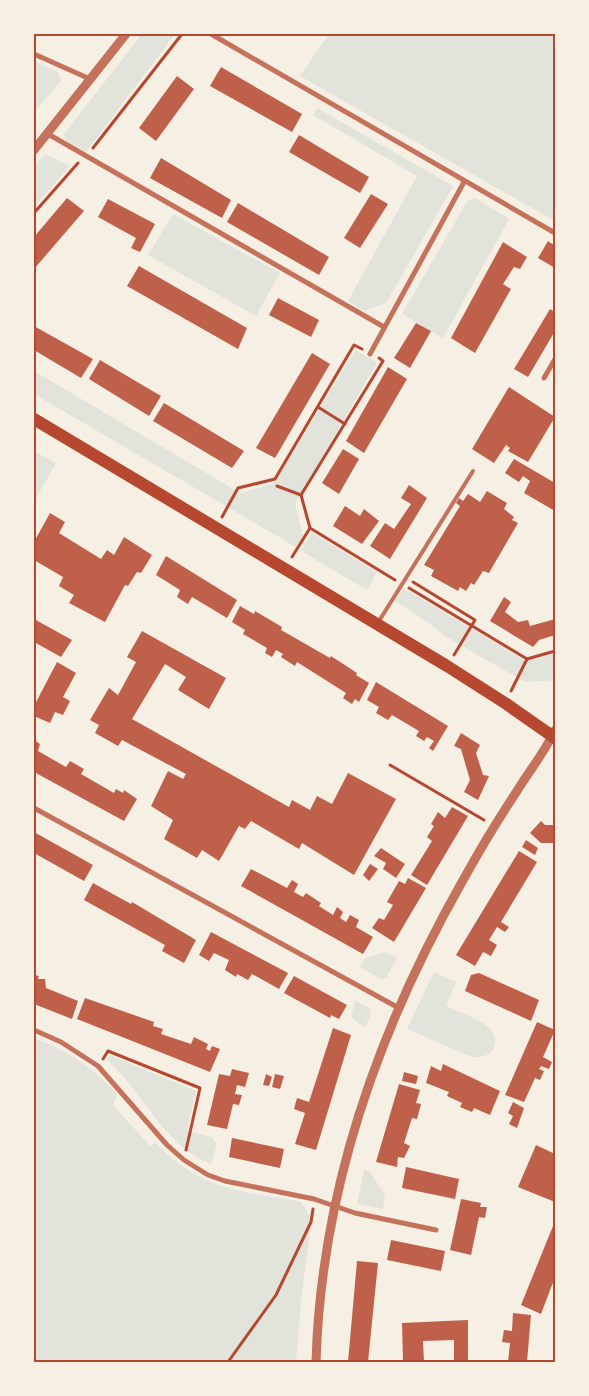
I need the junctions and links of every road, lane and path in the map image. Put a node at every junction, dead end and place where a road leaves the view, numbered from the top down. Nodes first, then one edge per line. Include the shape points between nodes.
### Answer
1 (126, 34) edge
2 (182, 34) edge
3 (211, 34) edge
4 (34, 54) edge
5 (91, 80) junction
6 (48, 134) junction
7 (34, 150) edge
8 (86, 157) junction
9 (464, 182) junction
10 (34, 213) edge
11 (555, 233) edge
12 (384, 327) junction
13 (370, 354) junction
14 (555, 359) edge
15 (544, 378) dead end
16 (318, 407) junction
17 (34, 419) edge
18 (344, 424) junction
19 (473, 471) dead end
20 (277, 486) dead end
21 (301, 496) junction
22 (310, 528) junction
23 (216, 529) junction
24 (285, 569) junction
25 (406, 578) junction
26 (402, 584) junction
27 (376, 624) junction
28 (472, 626) junction
29 (555, 651) edge
30 (527, 659) junction
31 (447, 666) junction
32 (505, 702) junction
33 (554, 735) edge
34 (390, 765) dead end
35 (34, 808) edge
36 (494, 826) junction
37 (397, 1007) junction
38 (34, 1030) edge
39 (98, 1066) junction
40 (184, 1160) junction
41 (314, 1200) junction
42 (334, 1206) junction
43 (436, 1230) dead end
44 (228, 1362) edge
45 (316, 1362) edge

1 - 5 street
2 - 8 path
3 - 9 street
4 - 5 street
5 - 6 street
6 - 7 street
6 - 8 street
8 - 10 path
8 - 12 street
9 - 11 street
9 - 12 street
12 - 13 street
13 - 16 path via 354,345
13 - 18 path via 383,360
14 - 15 street
16 - 18 path
16 - 23 path via 275,479 238,488
17 - 23 main road
18 - 21 path
19 - 25 lane
20 - 21 path
21 - 22 path
22 - 24 path
22 - 26 path
23 - 24 main road
24 - 27 main road
25 - 26 lane
25 - 28 path via 475,620
26 - 27 lane
26 - 28 path
27 - 31 main road
28 - 30 path
28 - 31 path
29 - 30 path
30 - 32 path
31 - 32 main road
32 - 33 main road
33 - 36 street
34 - 36 path
35 - 37 street
36 - 37 street
37 - 42 street via 356,1122
38 - 39 street via 62,1042
39 - 40 street
39 - 40 path via 108,1051 200,1088
40 - 41 street via 208,1175 226,1181
41 - 42 street
41 - 44 path via 311,1222 276,1295
42 - 43 street
42 - 45 street via 318,1311

